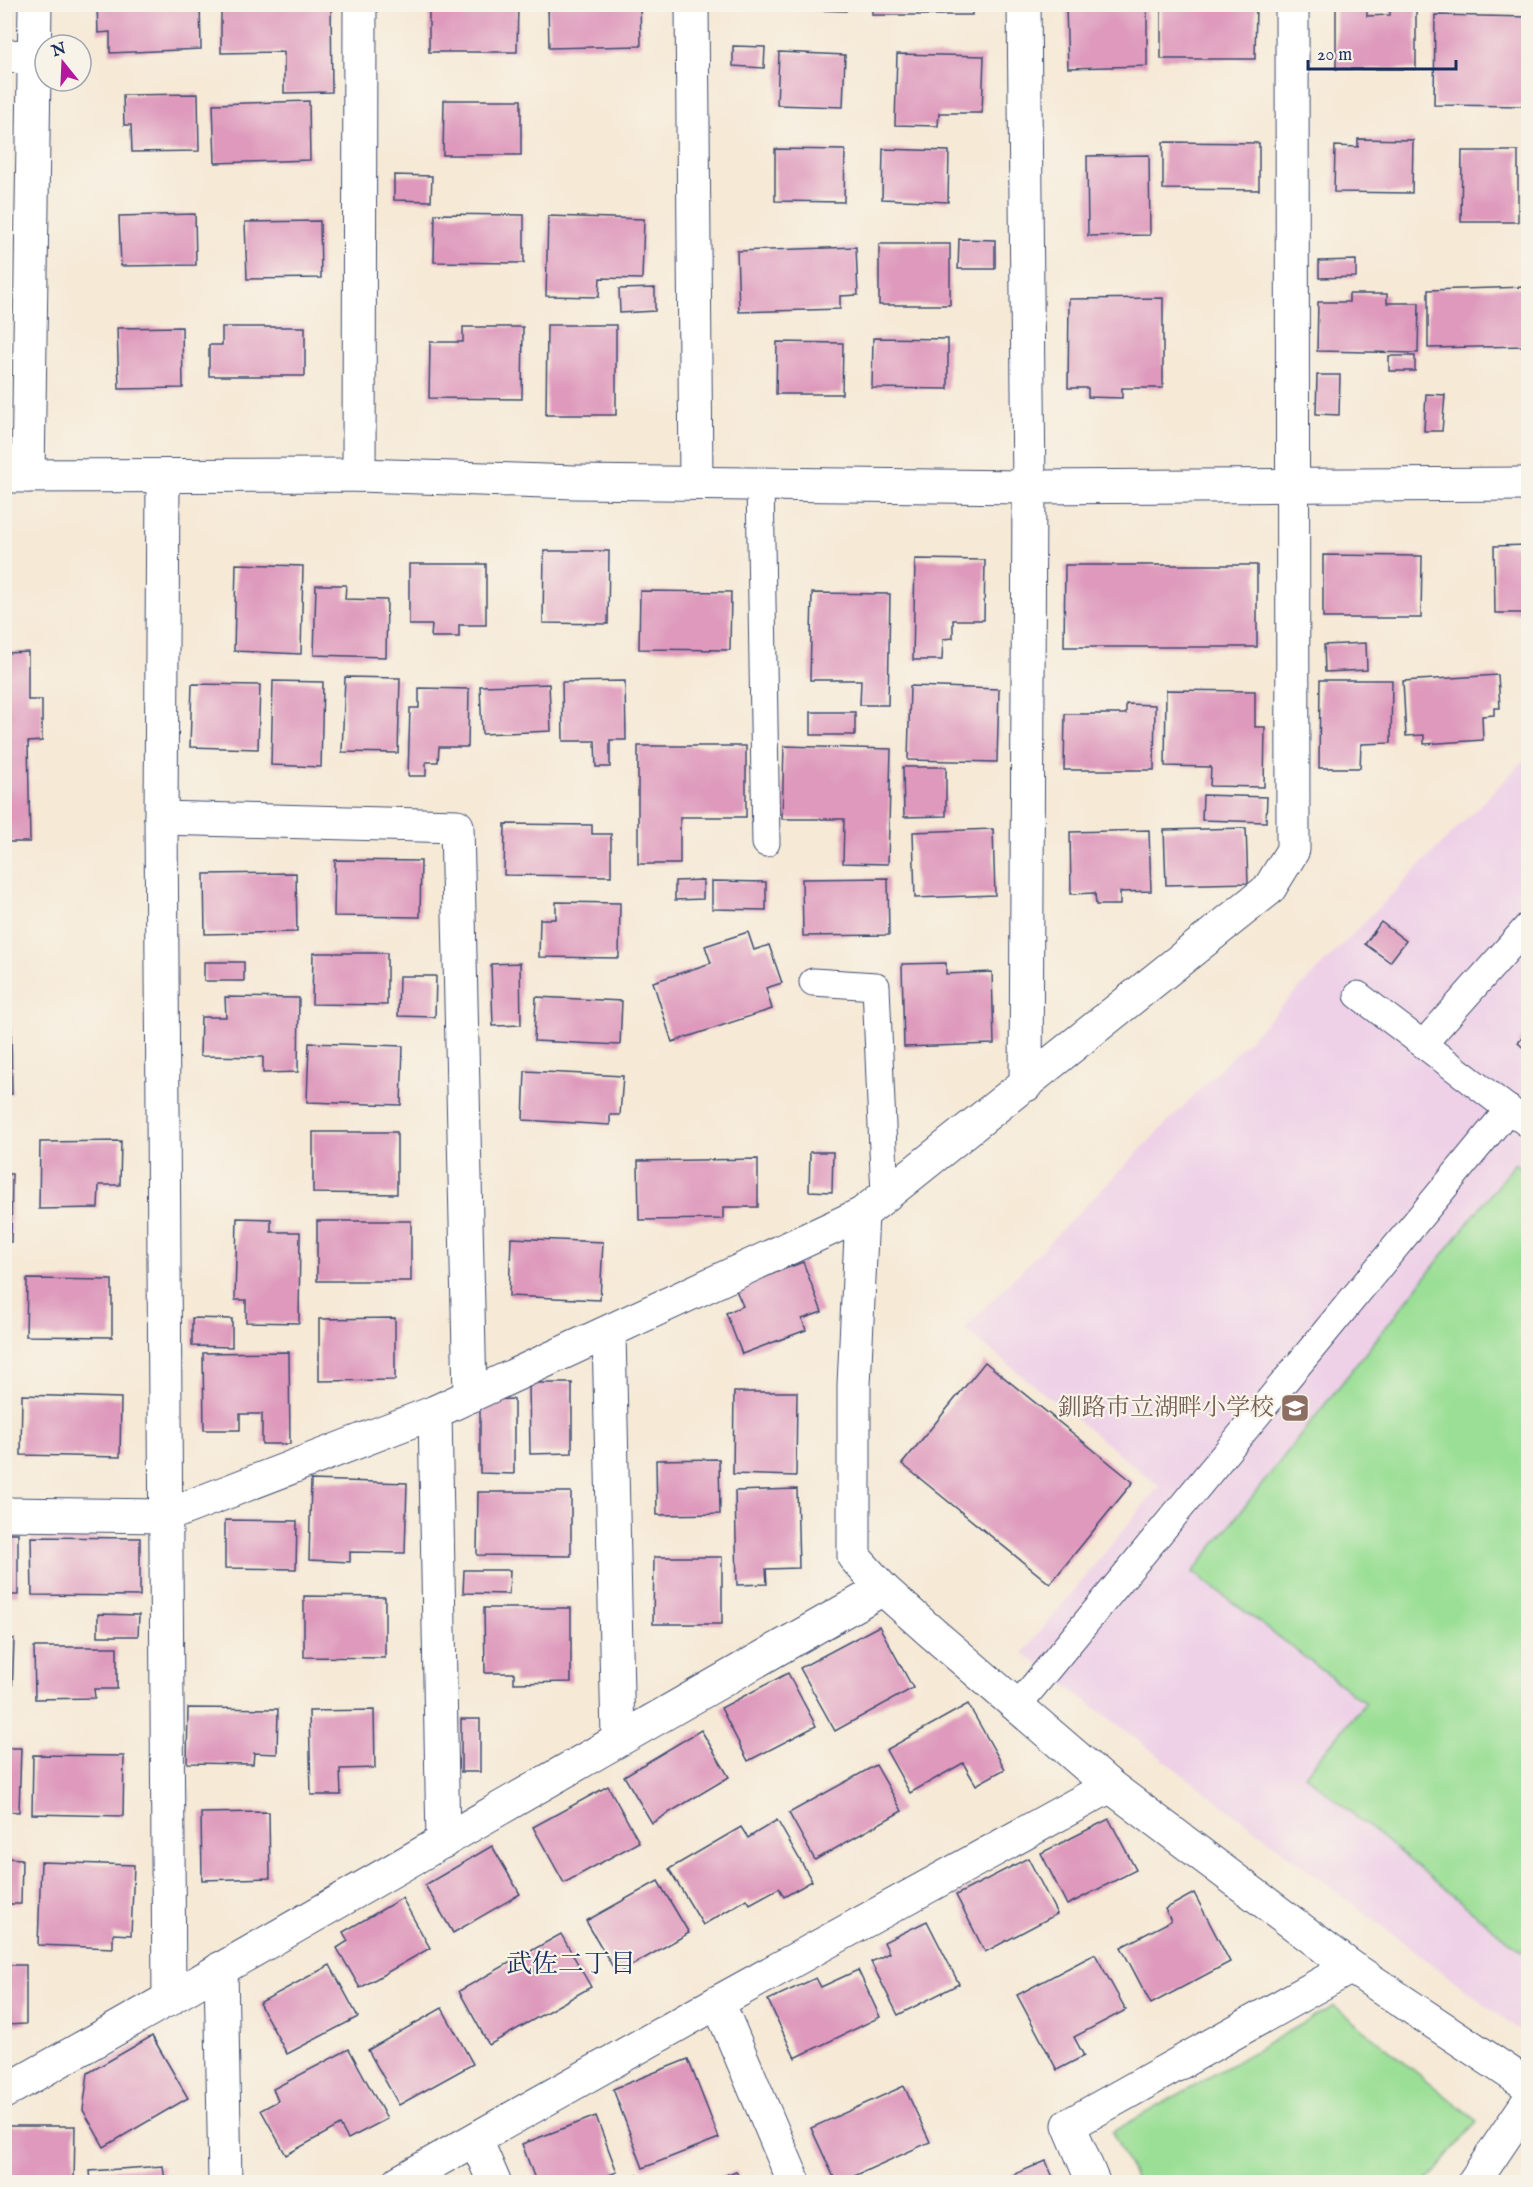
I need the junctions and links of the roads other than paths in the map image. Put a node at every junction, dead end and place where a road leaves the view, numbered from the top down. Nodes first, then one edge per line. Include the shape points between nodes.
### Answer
1 (35, 4) edge
2 (360, 4) edge
3 (692, 4) edge
4 (1024, 4) edge
5 (1292, 4) edge
6 (19, 57) edge
7 (359, 475) junction
8 (16, 476) edge
9 (163, 476) junction
10 (760, 482) junction
11 (696, 483) junction
12 (1291, 484) junction
13 (1528, 484) edge
14 (1029, 487) junction
15 (161, 818) junction
16 (766, 843) dead end
17 (1528, 926) edge
18 (813, 982) dead end
19 (1358, 994) dead end
20 (1423, 1044) junction
21 (1026, 1085) junction
22 (1519, 1117) edge
23 (873, 1205) junction
24 (609, 1333) junction
25 (470, 1396) junction
26 (435, 1412) junction
27 (4, 1514) edge
28 (165, 1516) junction
29 (883, 1589) junction
30 (1018, 1705) junction
31 (618, 1738) junction
32 (1110, 1786) junction
33 (443, 1842) junction
34 (1351, 1967) junction
35 (221, 1968) junction
36 (170, 2000) junction
37 (718, 2002) junction
38 (1528, 2085) edge
39 (4, 2092) edge
40 (1528, 2102) edge
41 (476, 2140) junction
42 (225, 2182) edge
43 (399, 2182) edge
44 (494, 2182) edge
45 (794, 2182) edge
46 (1093, 2182) edge
47 (1474, 2182) edge

1 - 6 street
2 - 7 street
3 - 11 street
4 - 14 street
5 - 12 street
6 - 8 street
7 - 9 street
7 - 11 street
8 - 9 street
9 - 15 street
10 - 11 street
10 - 14 street
10 - 16 lane
12 - 13 street
12 - 14 street
12 - 21 street via 1293,850 1269,889
14 - 21 street
15 - 25 street via 457,826
15 - 28 street
17 - 20 lane
18 - 23 lane via 876,986
19 - 20 lane
20 - 22 lane
21 - 23 street
22 - 30 lane
23 - 24 street
23 - 29 street via 854,1385 854,1557
24 - 25 street
24 - 31 street
25 - 26 street
26 - 28 street
26 - 33 street
27 - 28 street
28 - 36 street
29 - 30 street
29 - 31 street
30 - 32 street
31 - 33 street
32 - 34 street
32 - 37 street
33 - 35 street
34 - 38 street
34 - 46 street via 1069,2125
35 - 36 street
35 - 42 street
36 - 39 street
37 - 41 street
37 - 45 street
40 - 47 street
41 - 43 street
41 - 44 street

